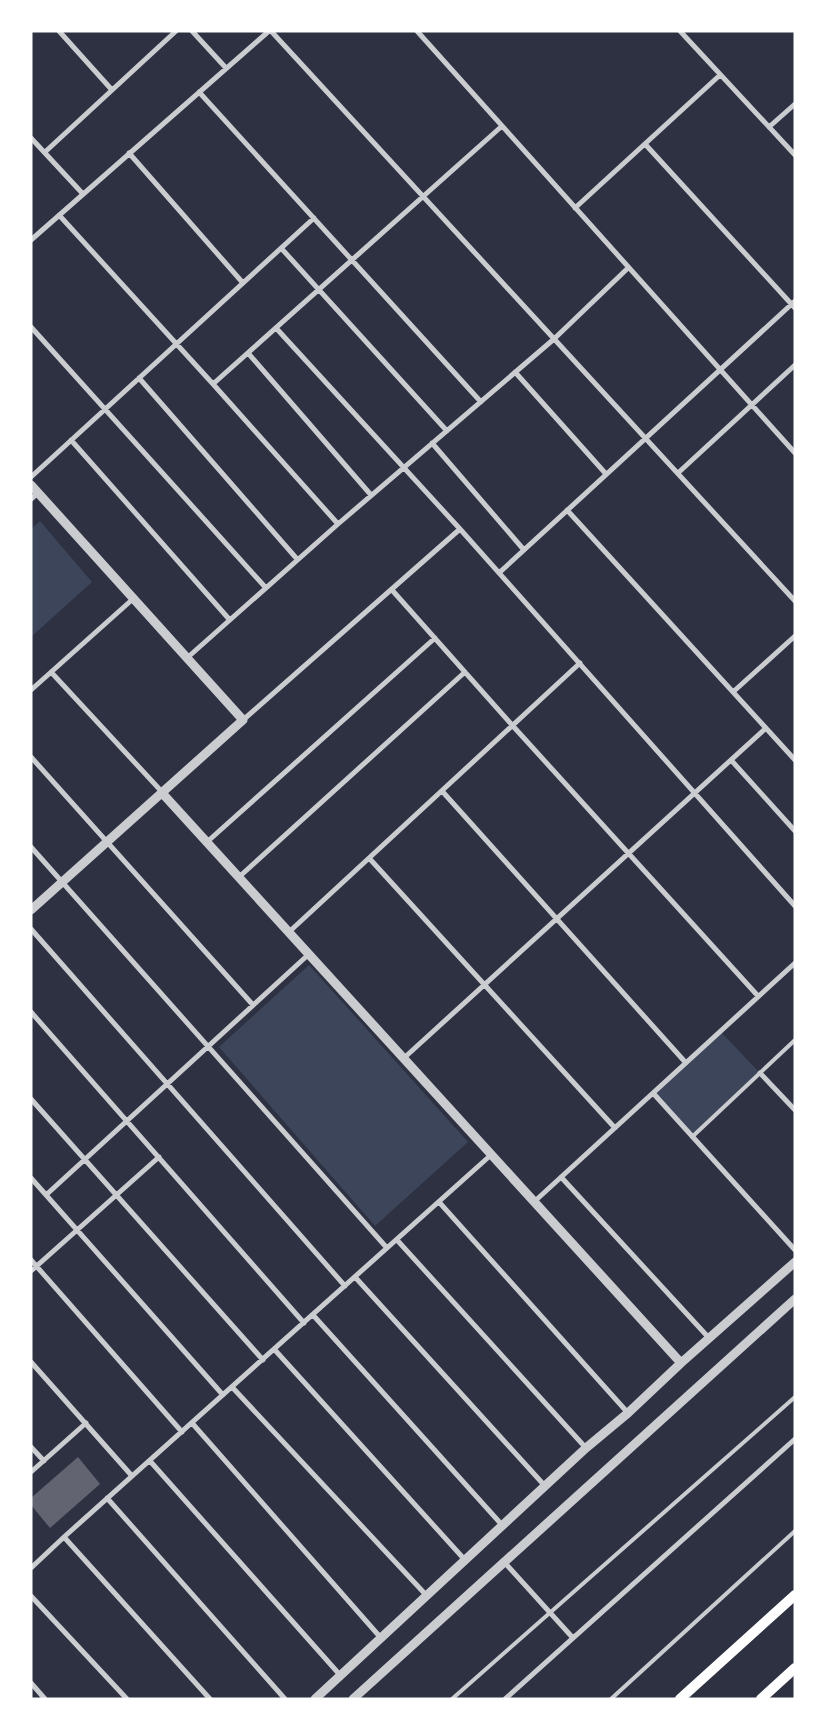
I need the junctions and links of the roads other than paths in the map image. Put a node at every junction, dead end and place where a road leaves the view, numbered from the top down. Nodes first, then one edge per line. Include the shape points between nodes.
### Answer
1 (58, 31) edge
2 (176, 31) edge
3 (192, 31) edge
4 (270, 31) edge
5 (417, 31) edge
6 (680, 31) edge
7 (226, 68) junction
8 (720, 75) junction
9 (112, 90) junction
10 (199, 92) junction
11 (795, 104) edge
12 (502, 126) junction
13 (769, 127) junction
14 (31, 138) edge
15 (645, 144) junction
16 (45, 152) junction
17 (129, 153) junction
18 (795, 155) edge
19 (83, 194) junction
20 (423, 196) junction
21 (575, 208) junction
22 (59, 215) junction
23 (314, 218) junction
24 (31, 240) edge
25 (280, 248) junction
26 (352, 260) junction
27 (628, 268) junction
28 (242, 283) junction
29 (318, 290) junction
30 (794, 304) edge
31 (31, 327) edge
32 (276, 328) junction
33 (554, 339) junction
34 (176, 343) junction
35 (248, 353) junction
36 (795, 365) edge
37 (720, 370) junction
38 (515, 372) junction
39 (139, 378) junction
40 (213, 384) junction
41 (481, 402) junction
42 (752, 406) junction
43 (105, 409) junction
44 (447, 431) junction
45 (645, 438) junction
46 (71, 440) junction
47 (432, 443) junction
48 (795, 453) edge
49 (404, 467) junction
50 (678, 473) junction
51 (606, 474) junction
52 (31, 477) edge
53 (31, 485) edge
54 (372, 495) junction
55 (35, 496) edge
56 (567, 510) junction
57 (338, 524) junction
58 (460, 529) junction
59 (524, 550) junction
60 (297, 559) junction
61 (499, 573) junction
62 (266, 588) junction
63 (392, 590) junction
64 (134, 597) junction
65 (795, 601) edge
66 (229, 619) junction
67 (795, 636) edge
68 (435, 638) junction
69 (187, 658) junction
70 (580, 663) junction
71 (51, 672) junction
72 (465, 672) junction
73 (31, 690) edge
74 (733, 692) junction
75 (243, 720) junction
76 (512, 725) junction
77 (766, 728) junction
78 (31, 757) edge
79 (731, 760) junction
80 (795, 760) edge
81 (442, 791) junction
82 (695, 793) junction
83 (163, 794) junction
84 (795, 831) edge
85 (108, 842) junction
86 (207, 842) junction
87 (31, 847) edge
88 (629, 854) junction
89 (369, 858) junction
90 (239, 877) junction
91 (62, 882) junction
92 (795, 906) edge
93 (31, 910) edge
94 (557, 919) junction
95 (31, 930) edge
96 (289, 932) junction
97 (309, 954) junction
98 (792, 965) edge
99 (795, 972) edge
100 (484, 985) junction
101 (758, 996) junction
102 (253, 1005) junction
103 (31, 1012) edge
104 (795, 1040) edge
105 (208, 1046) junction
106 (404, 1058) junction
107 (686, 1063) junction
108 (760, 1073) junction
109 (167, 1084) junction
110 (653, 1093) junction
111 (31, 1099) edge
112 (795, 1110) edge
113 (127, 1121) junction
114 (615, 1128) junction
115 (692, 1137) junction
116 (492, 1154) junction
117 (159, 1157) junction
118 (85, 1159) junction
119 (562, 1177) junction
120 (31, 1178) edge
121 (46, 1195) junction
122 (116, 1195) junction
123 (535, 1201) junction
124 (439, 1202) junction
125 (77, 1230) junction
126 (397, 1240) junction
127 (387, 1248) junction
128 (795, 1250) edge
129 (31, 1260) edge
130 (795, 1262) edge
131 (37, 1266) junction
132 (31, 1272) edge
133 (355, 1277) junction
134 (345, 1286) junction
135 (795, 1299) edge
136 (313, 1315) junction
137 (304, 1323) junction
138 (708, 1338) junction
139 (274, 1350) junction
140 (263, 1360) junction
141 (31, 1362) edge
142 (681, 1363) junction
143 (232, 1387) junction
144 (223, 1395) junction
145 (795, 1396) edge
146 (628, 1413) junction
147 (86, 1423) junction
148 (192, 1423) junction
149 (182, 1432) junction
150 (795, 1439) edge
151 (31, 1447) edge
152 (586, 1448) junction
153 (44, 1461) junction
154 (150, 1461) junction
155 (31, 1472) edge
156 (132, 1476) junction
157 (545, 1486) junction
158 (107, 1498) junction
159 (502, 1525) junction
160 (795, 1530) edge
161 (64, 1537) junction
162 (465, 1560) junction
163 (505, 1563) junction
164 (31, 1568) edge
165 (795, 1595) edge
166 (31, 1596) edge
167 (427, 1596) junction
168 (549, 1612) junction
169 (381, 1638) junction
170 (572, 1638) junction
171 (795, 1668) edge
172 (340, 1675) junction
173 (31, 1684) edge
174 (45, 1699) edge
175 (127, 1699) edge
176 (210, 1699) edge
177 (285, 1699) edge
178 (315, 1699) edge
179 (353, 1699) edge
180 (452, 1699) edge
181 (504, 1699) edge
182 (611, 1699) edge
183 (680, 1699) edge
184 (761, 1699) edge

1 - 9 street
2 - 9 street
3 - 7 street
4 - 7 street
4 - 20 street
5 - 12 street
6 - 8 street
7 - 10 street
8 - 13 street
8 - 15 street
9 - 16 street
10 - 17 street
10 - 23 street
11 - 13 street
12 - 20 street
12 - 21 street
13 - 18 street
14 - 16 street
15 - 21 street
15 - 30 street
16 - 19 street
17 - 19 street
17 - 28 street
19 - 22 street
20 - 26 street
20 - 33 street
21 - 27 street
22 - 24 street
22 - 34 street
23 - 25 street
23 - 26 street
25 - 28 street
25 - 29 street
26 - 29 street
26 - 41 street
27 - 33 street
27 - 37 street
28 - 34 street
29 - 32 street
29 - 44 street
30 - 37 street
31 - 43 street
32 - 35 street
32 - 49 street
33 - 38 street
33 - 45 street
34 - 39 street
34 - 40 street
35 - 40 street
35 - 54 street
36 - 42 street
37 - 42 street
37 - 45 street
38 - 41 street
38 - 51 street
39 - 43 street
39 - 60 street
40 - 57 street
41 - 44 street
42 - 48 street
42 - 50 street
43 - 46 street
43 - 62 street
44 - 47 street
45 - 50 street
45 - 51 street
46 - 52 street
46 - 66 street
47 - 49 street
47 - 59 street
49 - 54 street
49 - 58 street
50 - 65 street
51 - 56 street
53 - 55 street
54 - 57 street
55 - 64 street
56 - 59 street
56 - 74 street
57 - 60 street
58 - 61 street
58 - 63 street
59 - 61 street
60 - 62 street
61 - 70 street
62 - 66 street
63 - 68 street
63 - 75 street
64 - 69 street
64 - 71 street
66 - 69 street
67 - 74 street
68 - 72 street
68 - 86 street
69 - 75 street
70 - 76 street
70 - 82 street
71 - 73 street
71 - 83 street
72 - 76 street
72 - 90 street
74 - 77 street
75 - 83 street
76 - 81 street
76 - 88 street
77 - 79 street
77 - 80 street
78 - 85 street
79 - 82 street
79 - 84 street
81 - 89 street
81 - 94 street
82 - 88 street
82 - 92 street
83 - 85 street
83 - 86 street
85 - 91 street
85 - 102 street
86 - 90 street
87 - 91 street
88 - 94 street
88 - 101 street
89 - 96 street
89 - 100 street
90 - 96 street
91 - 93 street
91 - 105 street
94 - 100 street
94 - 107 street
95 - 109 street
96 - 97 street
97 - 102 street
97 - 106 street
98 - 99 street
98 - 101 street
100 - 106 street
100 - 114 street
101 - 107 street
102 - 105 street
103 - 113 street
104 - 108 lane
105 - 109 street
105 - 127 street
106 - 116 street
107 - 110 street
108 - 112 street
108 - 115 lane
109 - 113 street
109 - 134 street
110 - 114 street
110 - 115 street
111 - 118 street
113 - 117 street
113 - 118 street
114 - 119 street
115 - 128 street
116 - 123 street
116 - 124 street
117 - 122 street
117 - 137 street
118 - 121 street
118 - 122 street
119 - 123 street
119 - 138 street
120 - 121 street
121 - 125 street
122 - 125 street
122 - 140 street
123 - 142 street
124 - 126 street
124 - 146 street
125 - 131 street
125 - 144 street
126 - 127 street
126 - 152 street
127 - 133 street
129 - 131 street
130 - 138 street
131 - 132 street
131 - 149 street
133 - 134 street
133 - 157 street
134 - 136 street
135 - 163 street
136 - 137 street
136 - 159 street
137 - 139 street
138 - 142 street
139 - 140 street
139 - 162 street
140 - 143 street
141 - 147 street
142 - 146 street
143 - 144 street
143 - 167 street
144 - 148 street
145 - 168 lane
146 - 152 street
147 - 153 street
147 - 156 street
148 - 149 street
148 - 169 street
149 - 154 street
150 - 170 street
151 - 153 street
152 - 157 street
153 - 155 street
154 - 156 street
154 - 172 street
156 - 158 street
157 - 159 street
158 - 161 street
158 - 177 street
159 - 162 street
160 - 182 lane
161 - 164 street
161 - 176 street
162 - 167 street
163 - 168 street
163 - 179 street
165 - 183 main road
166 - 175 street
167 - 169 street
168 - 170 street
168 - 180 lane
169 - 172 street
170 - 181 street
171 - 184 main road
172 - 178 street
173 - 174 street

